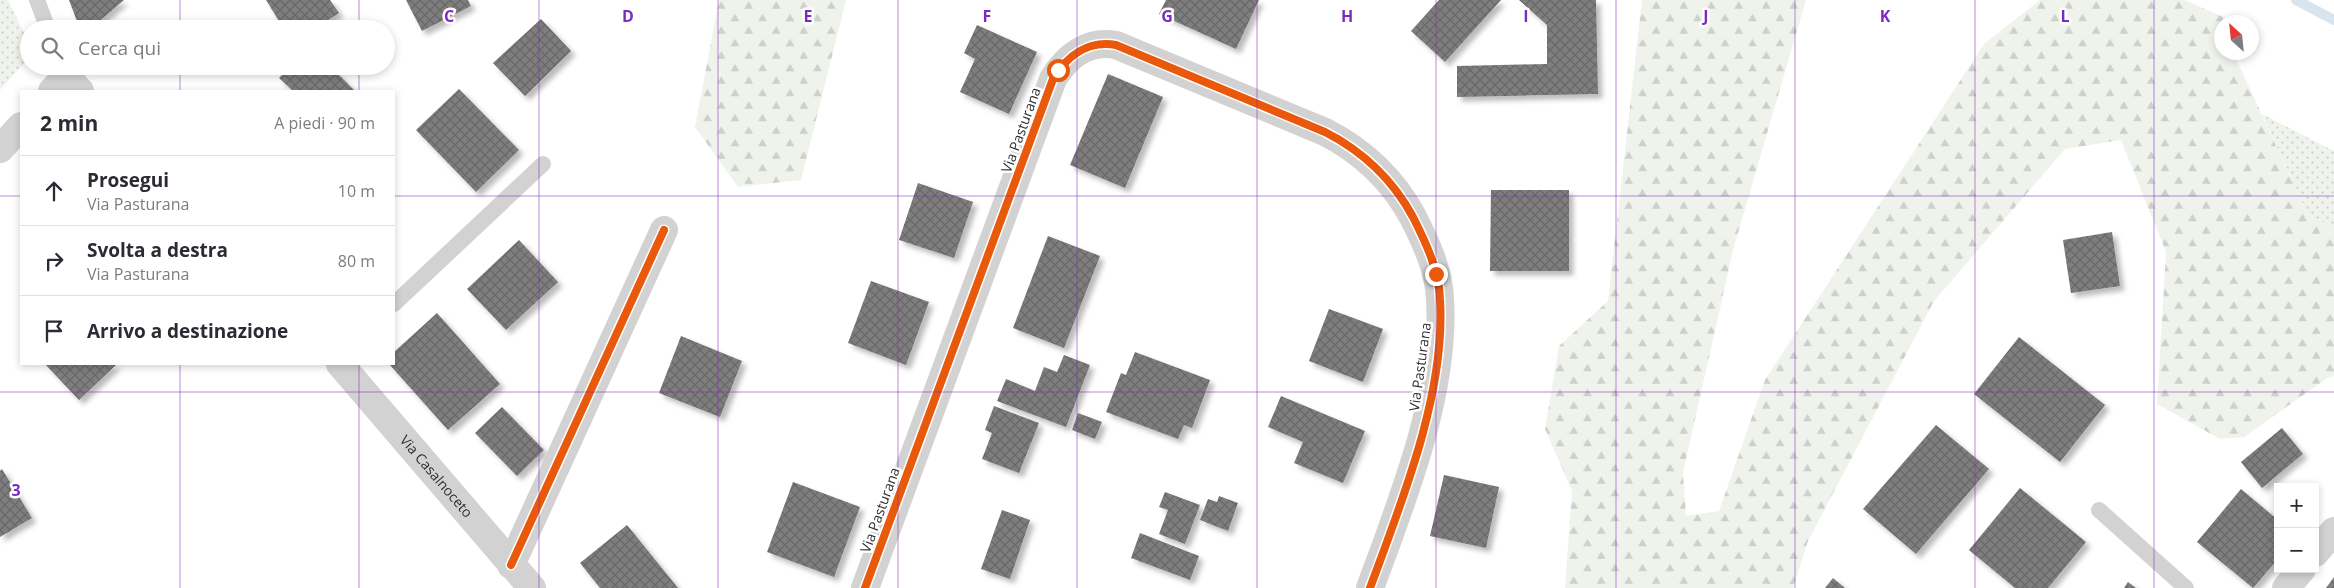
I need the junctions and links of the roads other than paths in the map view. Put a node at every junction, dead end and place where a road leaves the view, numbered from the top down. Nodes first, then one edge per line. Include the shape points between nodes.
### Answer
1 (37, 0) edge
2 (45, 20) edge
3 (20, 127) edge
4 (0, 149) edge
5 (543, 164) dead end
6 (664, 230) dead end
7 (395, 303) edge
8 (341, 365) edge
9 (2099, 510) dead end
10 (2334, 531) edge
11 (2319, 548) edge
12 (511, 565) junction
13 (2299, 573) edge
14 (532, 588) edge
15 (865, 588) edge
16 (1370, 588) edge
17 (2186, 588) edge
18 (2286, 588) edge

1 - 2 lane
3 - 4 street
5 - 7 lane
6 - 12 street
8 - 12 street, Via Casalnoceto
9 - 17 lane
10 - 11 street
12 - 14 street, Via Casalnoceto
13 - 18 street
15 - 16 street, Via Pasturana via 1053,79 1077,52 1107,43 1325,132 1349,145 1392,185 1425,241 1440,299 1439,344 1431,394 1410,477

